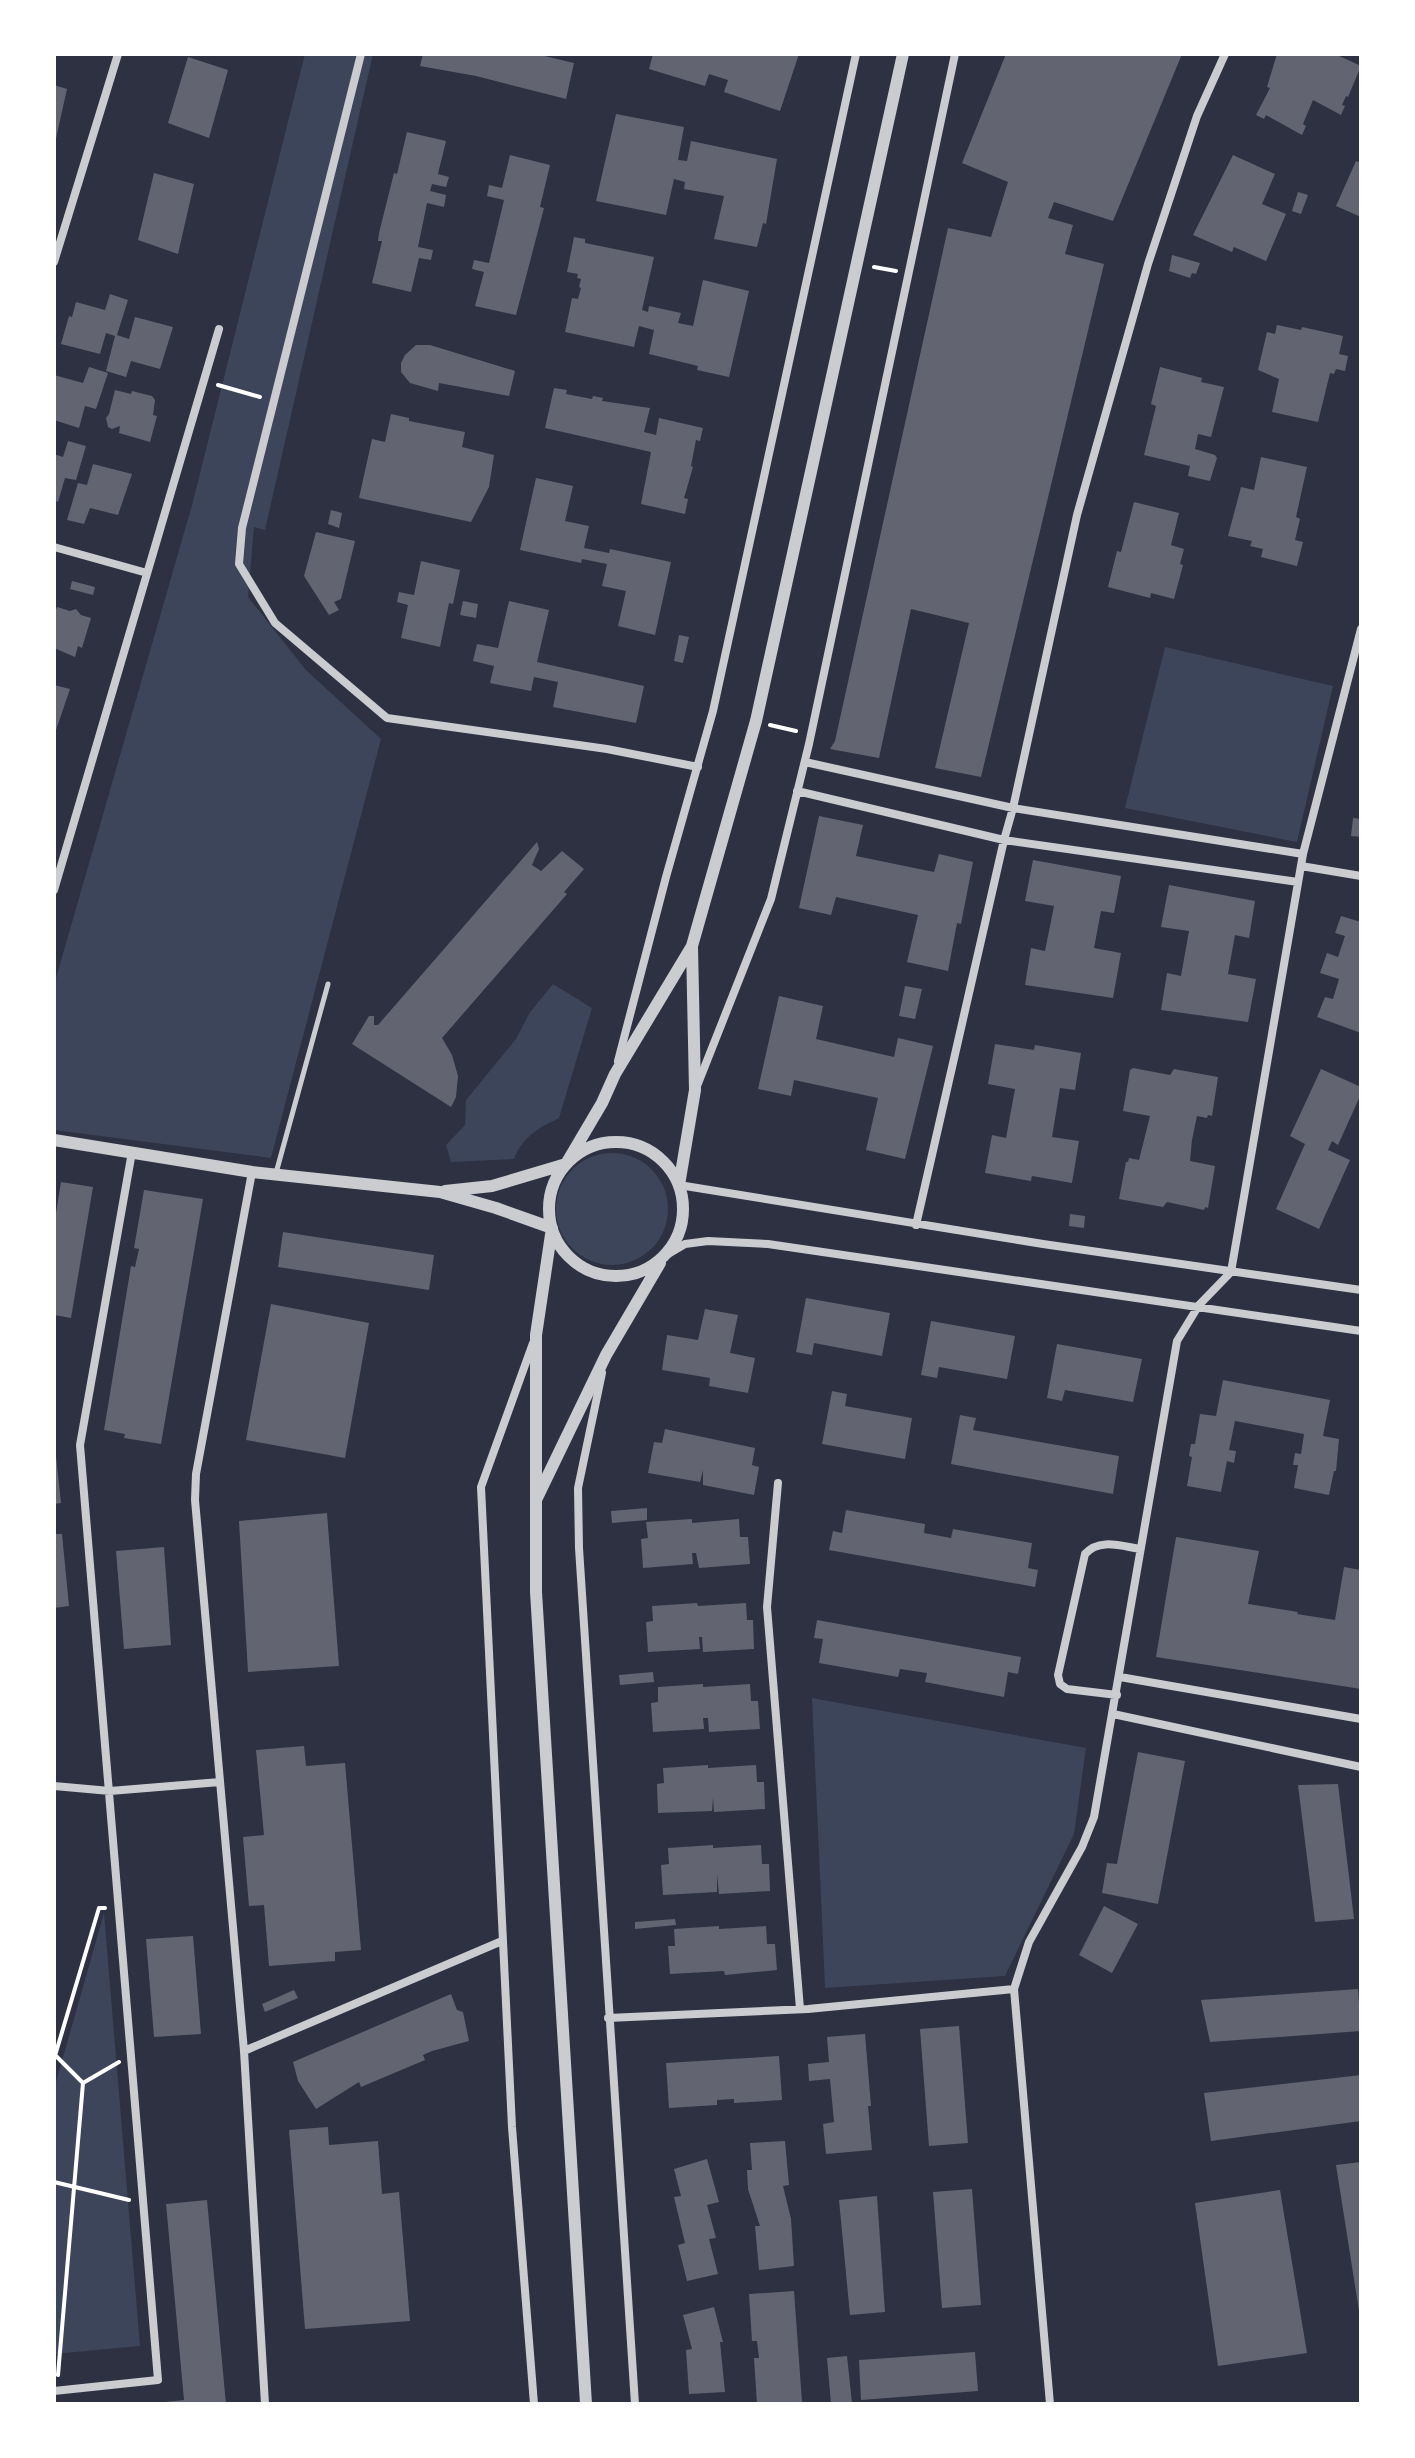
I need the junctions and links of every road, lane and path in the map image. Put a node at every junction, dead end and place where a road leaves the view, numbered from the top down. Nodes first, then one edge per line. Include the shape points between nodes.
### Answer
1 (118, 54) edge
2 (361, 54) edge
3 (856, 54) edge
4 (903, 54) edge
5 (955, 54) edge
6 (1225, 54) edge
7 (54, 262) edge
8 (219, 329) dead end
9 (204, 381) junction
10 (274, 401) junction
11 (54, 547) edge
12 (147, 573) junction
13 (1361, 629) edge
14 (805, 762) junction
15 (698, 767) junction
16 (797, 791) junction
17 (1013, 808) junction
18 (1004, 840) junction
19 (1303, 854) junction
20 (1301, 866) junction
21 (1361, 876) edge
22 (1298, 882) junction
23 (54, 890) edge
24 (692, 946) junction
25 (328, 984) dead end
26 (615, 1074) junction
27 (695, 1090) junction
28 (54, 1140) edge
29 (132, 1152) junction
30 (566, 1164) junction
31 (252, 1172) junction
32 (276, 1174) junction
33 (679, 1185) junction
34 (440, 1192) junction
35 (916, 1225) junction
36 (552, 1228) junction
37 (663, 1257) junction
38 (1231, 1272) junction
39 (1361, 1290) edge
40 (1199, 1305) junction
41 (1361, 1331) edge
42 (536, 1335) junction
43 (606, 1355) junction
44 (778, 1483) dead end
45 (535, 1503) junction
46 (1140, 1549) junction
47 (1120, 1677) junction
48 (1117, 1695) junction
49 (1113, 1714) junction
50 (1361, 1719) edge
51 (1361, 1767) edge
52 (220, 1782) junction
53 (54, 1786) edge
54 (110, 1791) junction
55 (119, 1909) junction
56 (502, 1941) junction
57 (1014, 1989) junction
58 (800, 2009) junction
59 (608, 2018) junction
60 (244, 2051) junction
61 (131, 2055) junction
62 (54, 2057) edge
63 (83, 2083) junction
64 (54, 2182) edge
65 (75, 2186) junction
66 (143, 2203) junction
67 (56, 2391) edge
68 (265, 2404) edge
69 (534, 2404) edge
70 (586, 2404) edge
71 (635, 2404) edge
72 (1050, 2404) edge

1 - 7 street
2 - 10 street
3 - 15 street
4 - 24 street via 756,721
5 - 14 street
6 - 17 street via 1197,116 1148,264 1077,515
8 - 9 street
9 - 10 path
9 - 12 street
10 - 15 street via 242,528 239,564 275,623 387,718
11 - 12 street
12 - 23 street
13 - 19 street
14 - 16 street
14 - 17 street
15 - 26 street
16 - 18 street
16 - 27 street via 771,899
17 - 18 street
17 - 19 street
18 - 22 street
18 - 35 street
19 - 20 street
20 - 21 street
20 - 22 street
22 - 38 street
24 - 26 street
24 - 27 street
25 - 32 lane
26 - 30 street
27 - 33 street
28 - 29 street
29 - 31 street
29 - 54 street via 80,1445
30 - 33 street via 590,1147 625,1142 656,1155
30 - 34 street via 492,1186
30 - 36 street via 551,1193
31 - 32 street
31 - 52 street via 196,1474
32 - 34 street
33 - 35 street
33 - 37 street via 682,1221
34 - 36 street
35 - 38 street
36 - 37 street via 569,1257 606,1275 636,1273
36 - 42 street
37 - 40 street via 685,1244 708,1241 768,1244
37 - 43 street
38 - 39 street
38 - 40 street
40 - 41 street
40 - 46 street via 1177,1341
42 - 45 street
42 - 56 street via 481,1487
43 - 45 street
43 - 59 street via 578,1503
44 - 58 street via 767,1607
45 - 70 street via 536,1592
46 - 47 street
46 - 48 street via 1101,1544 1085,1554 1058,1675 1067,1689
47 - 48 street
47 - 50 street
48 - 49 street
49 - 51 street
49 - 57 street via 1094,1817 1029,1942
52 - 54 street
52 - 60 street
53 - 54 street
54 - 55 street
55 - 61 street
55 - 62 path via 99,1908
56 - 60 street
56 - 69 street
57 - 58 street
57 - 72 street
58 - 59 street
59 - 71 street
60 - 68 street
61 - 63 path
61 - 66 street
62 - 63 path
63 - 65 path
64 - 65 path
65 - 66 path
65 - 67 path
66 - 67 street via 158,2380

